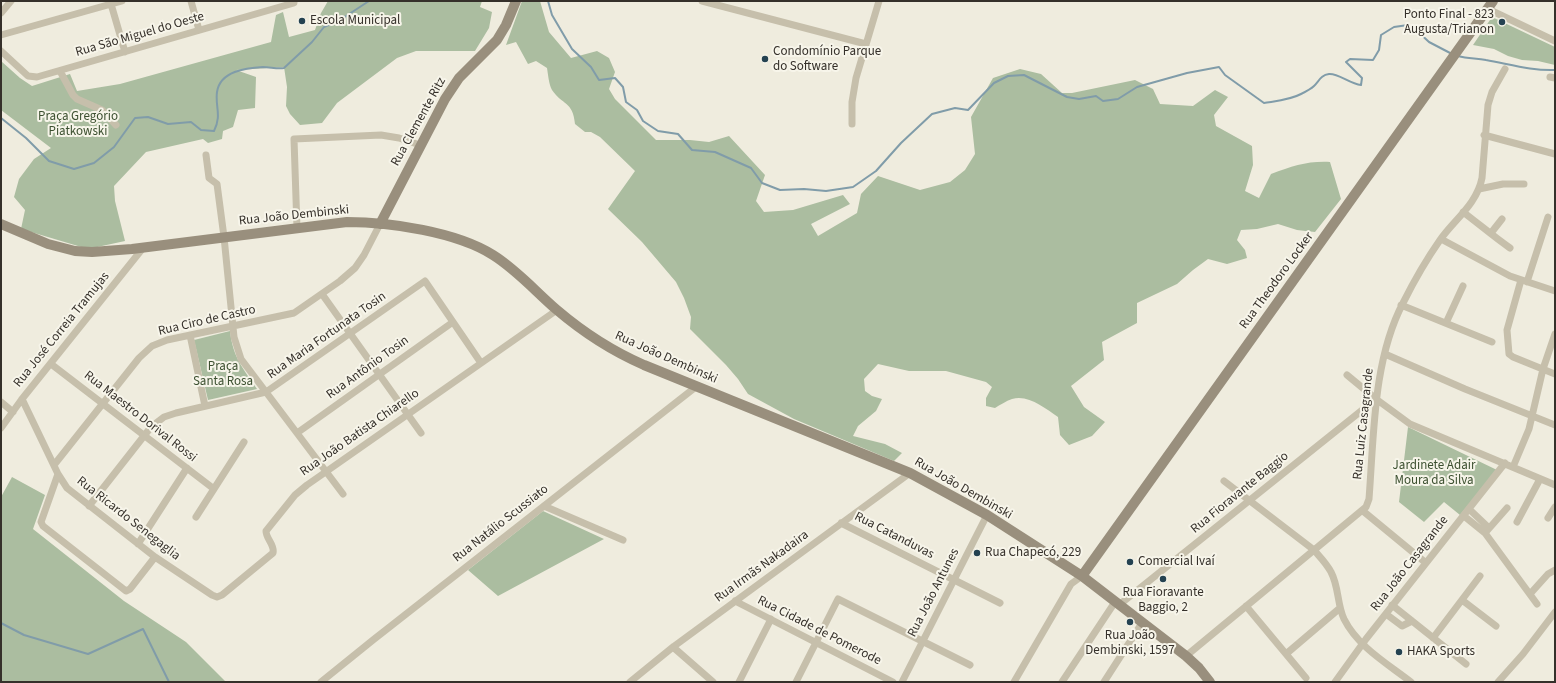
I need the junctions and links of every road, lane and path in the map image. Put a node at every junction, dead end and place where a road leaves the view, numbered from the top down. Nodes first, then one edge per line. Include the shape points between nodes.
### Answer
1 (122, 1) edge
2 (191, 1) edge
3 (516, 1) edge
4 (702, 1) edge
5 (879, 1) edge
6 (294, 2) edge
7 (7, 3) edge
8 (111, 4) junction
9 (1491, 5) edge
10 (1, 13) edge
11 (199, 30) junction
12 (1, 35) edge
13 (1555, 41) edge
14 (866, 44) junction
15 (1, 51) edge
16 (125, 52) junction
17 (1504, 69) dead end
18 (60, 71) junction
19 (852, 124) dead end
20 (116, 125) dead end
21 (1484, 135) junction
22 (420, 145) junction
23 (1555, 154) edge
24 (206, 155) dead end
25 (1524, 184) dead end
26 (1479, 189) junction
27 (1463, 212) junction
28 (1548, 217) dead end
29 (1502, 218) dead end
30 (1, 224) edge
31 (380, 224) junction
32 (297, 228) junction
33 (1491, 233) junction
34 (224, 237) junction
35 (1441, 239) junction
36 (143, 248) junction
37 (1510, 248) dead end
38 (1524, 281) junction
39 (1463, 286) dead end
40 (1555, 291) edge
41 (322, 294) junction
42 (1401, 305) junction
43 (557, 310) junction
44 (453, 322) junction
45 (1446, 323) junction
46 (233, 326) junction
47 (350, 334) junction
48 (1555, 334) edge
49 (190, 335) junction
50 (1492, 342) dead end
51 (1385, 354) junction
52 (481, 363) junction
53 (51, 364) junction
54 (1543, 369) junction
55 (379, 374) junction
56 (1555, 374) edge
57 (1348, 375) dead end
58 (697, 386) junction
59 (266, 392) junction
60 (22, 399) junction
61 (1376, 399) junction
62 (1, 402) edge
63 (103, 404) junction
64 (205, 406) junction
65 (13, 412) junction
66 (408, 414) junction
67 (1532, 416) junction
68 (1555, 425) edge
69 (1, 428) edge
70 (297, 433) junction
71 (421, 433) dead end
72 (144, 436) junction
73 (244, 442) dead end
74 (1505, 463) junction
75 (54, 465) junction
76 (1513, 467) junction
77 (186, 468) junction
78 (326, 472) junction
79 (910, 473) junction
80 (58, 474) junction
81 (1540, 478) junction
82 (1224, 481) dead end
83 (1554, 482) edge
84 (214, 489) junction
85 (343, 494) dead end
86 (1249, 501) junction
87 (89, 506) junction
88 (544, 506) junction
89 (1555, 507) edge
90 (1507, 508) dead end
91 (1363, 510) junction
92 (1466, 513) junction
93 (987, 515) junction
94 (196, 517) dead end
95 (1548, 518) dead end
96 (1517, 522) dead end
97 (842, 523) junction
98 (1487, 531) junction
99 (622, 540) dead end
100 (138, 544) junction
101 (1314, 550) junction
102 (155, 557) junction
103 (1426, 563) junction
104 (1555, 570) edge
105 (1082, 576) junction
106 (1480, 576) dead end
107 (954, 580) junction
108 (1530, 594) junction
109 (217, 597) joint
110 (1462, 600) junction
111 (735, 601) junction
112 (1000, 603) dead end
113 (1117, 603) junction
114 (1537, 604) dead end
115 (1392, 605) junction
116 (1246, 606) junction
117 (1340, 608) junction
118 (1386, 614) junction
119 (1554, 617) edge
120 (771, 619) junction
121 (1412, 621) junction
122 (1142, 623) junction
123 (1496, 626) dead end
124 (1433, 638) junction
125 (922, 641) junction
126 (816, 642) junction
127 (1362, 644) junction
128 (673, 647) junction
129 (1286, 654) junction
130 (1186, 656) junction
131 (1466, 664) dead end
132 (970, 665) dead end
133 (1306, 678) dead end
134 (634, 681) edge
135 (1107, 681) edge
136 (321, 682) edge
137 (713, 682) edge
138 (739, 682) edge
139 (796, 682) edge
140 (892, 682) edge
141 (902, 682) edge
142 (1014, 682) edge
143 (1062, 682) edge
144 (1210, 682) edge
145 (1335, 682) edge
146 (1411, 682) edge
147 (1498, 682) edge

1 - 8 street
2 - 11 street
3 - 22 main road, Rua Clemente Ritz via 502,33 452,87
4 - 14 street
5 - 14 street
6 - 11 street, Rua São Miguel do Oeste
7 - 10 street
8 - 12 street
8 - 16 street
9 - 13 street
9 - 105 main road, Rua Theodoro Locker
11 - 16 street, Rua São Miguel do Oeste
14 - 19 street via 854,90
15 - 18 street, Rua São Miguel do Oeste via 32,77
16 - 18 street, Rua São Miguel do Oeste
17 - 21 street, Rua Luiz Casagrande via 1489,98
18 - 20 street via 73,95 102,110
21 - 23 street
21 - 26 street, Rua Luiz Casagrande
22 - 31 main road, Rua Clemente Ritz
22 - 32 street via 381,135 294,139
24 - 34 street via 209,178 217,184
25 - 26 street via 1503,184
26 - 27 street, Rua Luiz Casagrande
27 - 33 street
27 - 35 street, Rua Luiz Casagrande
28 - 38 street
29 - 33 street
30 - 36 main road, Rua João Dembinski via 48,244 75,251 104,252
31 - 32 main road, Rua João Dembinski via 337,223
31 - 41 street, Rua Ciro de Castro via 355,268
31 - 43 main road, Rua João Dembinski via 449,236 474,244 508,265
32 - 34 main road, Rua João Dembinski
33 - 37 street
34 - 36 main road, Rua João Dembinski
34 - 46 street
35 - 38 street
35 - 42 street, Rua Luiz Casagrande
36 - 53 street, Rua José Correia Tramujas
38 - 40 street
38 - 54 street via 1507,330 1508,351 1510,356
39 - 45 street
41 - 46 street, Rua Ciro de Castro via 294,313
41 - 47 street
42 - 45 street
42 - 51 street, Rua Luiz Casagrande
43 - 52 street, Rua João Batista Chiarello
43 - 58 main road, Rua João Dembinski via 613,350
44 - 47 street, Rua Maria Fortunata Tosin via 425,281
44 - 52 street
44 - 55 street, Rua Antônio Tosin
45 - 50 street
46 - 49 street, Rua Ciro de Castro
46 - 59 street via 235,344 241,359
47 - 55 street
47 - 59 street, Rua Maria Fortunata Tosin
48 - 54 street
49 - 63 street, Rua Ciro de Castro via 152,346 139,358
49 - 64 street
51 - 61 street, Rua Luiz Casagrande
51 - 67 street
52 - 66 street, Rua João Batista Chiarello
53 - 60 street, Rua José Correia Tramujas
53 - 63 street, Rua Maestro Dorival Rossi
54 - 56 street
54 - 67 street
55 - 66 street
55 - 70 street, Rua Antônio Tosin
57 - 61 street
58 - 79 main road, Rua João Dembinski
58 - 88 street, Rua Natálio Scussiato
59 - 64 street, Rua Maria Fortunata Tosin
59 - 70 street
60 - 65 street, Rua José Correia Tramujas
60 - 75 street, Rua Ricardo Senegaglia
61 - 74 street via 1414,426
61 - 86 street, Rua Fioravante Baggio
61 - 91 street, Rua Luiz Casagrande via 1369,499
62 - 65 street
63 - 72 street, Rua Maestro Dorival Rossi
63 - 75 street, Rua Ciro de Castro
64 - 72 street, Rua Maria Fortunata Tosin via 164,417
65 - 69 street, Rua José Correia Tramujas
66 - 71 street
66 - 78 street, Rua João Batista Chiarello
67 - 68 street
67 - 76 street
70 - 78 street
72 - 77 street, Rua Maestro Dorival Rossi
72 - 87 street, Rua Maria Fortunata Tosin
73 - 84 street
74 - 76 street
74 - 92 street, Rua João Casagrande
75 - 80 street, Rua Ricardo Senegaglia
76 - 81 street
77 - 84 street, Rua Maestro Dorival Rossi
77 - 100 street
78 - 85 street
78 - 109 street, Rua João Batista Chiarello via 296,495 267,528 266,536 274,550 272,555
79 - 93 main road, Rua João Dembinski
79 - 97 street, Rua Irmãs Nakadaira
80 - 87 street, Rua Ricardo Senegaglia via 67,488
80 - 102 street via 41,522 43,526 126,591
81 - 83 street
81 - 96 street
82 - 86 street
84 - 94 street
86 - 101 street
86 - 113 street, Rua Fioravante Baggio
87 - 100 street, Rua Ricardo Senegaglia
88 - 99 street
88 - 136 street, Rua Natálio Scussiato
89 - 95 street
90 - 98 street
91 - 101 street
91 - 103 street
92 - 98 street
92 - 103 street, Rua João Casagrande
93 - 105 main road, Rua João Dembinski
93 - 107 street, Rua João Antunes
97 - 107 street, Rua Catanduvas
97 - 111 street, Rua Irmãs Nakadaira
98 - 108 street
100 - 102 street, Rua Ricardo Senegaglia
101 - 116 street
101 - 117 street via 1332,572
102 - 109 street, Rua Ricardo Senegaglia
103 - 115 street, Rua João Casagrande
104 - 108 street
105 - 113 main road, Rua João Dembinski
105 - 142 street via 1071,584
106 - 110 street
107 - 112 street, Rua Catanduvas
107 - 125 street, Rua João Antunes
108 - 114 street
110 - 123 street
110 - 124 street
111 - 120 street, Rua Cidade de Pomerode
111 - 128 street, Rua Irmãs Nakadaira
113 - 122 main road, Rua João Dembinski
113 - 143 street, Rua Fioravante Baggio
115 - 118 street, Rua João Casagrande
115 - 121 street
116 - 129 street
116 - 130 street
117 - 127 street via 1349,627
117 - 129 street
118 - 121 street via 1402,626
118 - 127 street, Rua João Casagrande
119 - 147 street
120 - 126 street, Rua Cidade de Pomerode
120 - 138 street
121 - 124 street
122 - 130 main road, Rua João Dembinski
122 - 135 street
124 - 131 street
125 - 126 street via 838,599
125 - 132 street
125 - 141 street, Rua João Antunes
126 - 139 street
126 - 140 street, Rua Cidade de Pomerode
127 - 145 street, Rua João Casagrande
127 - 146 street
128 - 134 street, Rua Irmãs Nakadaira
128 - 137 street
129 - 133 street
130 - 144 main road, Rua João Dembinski

